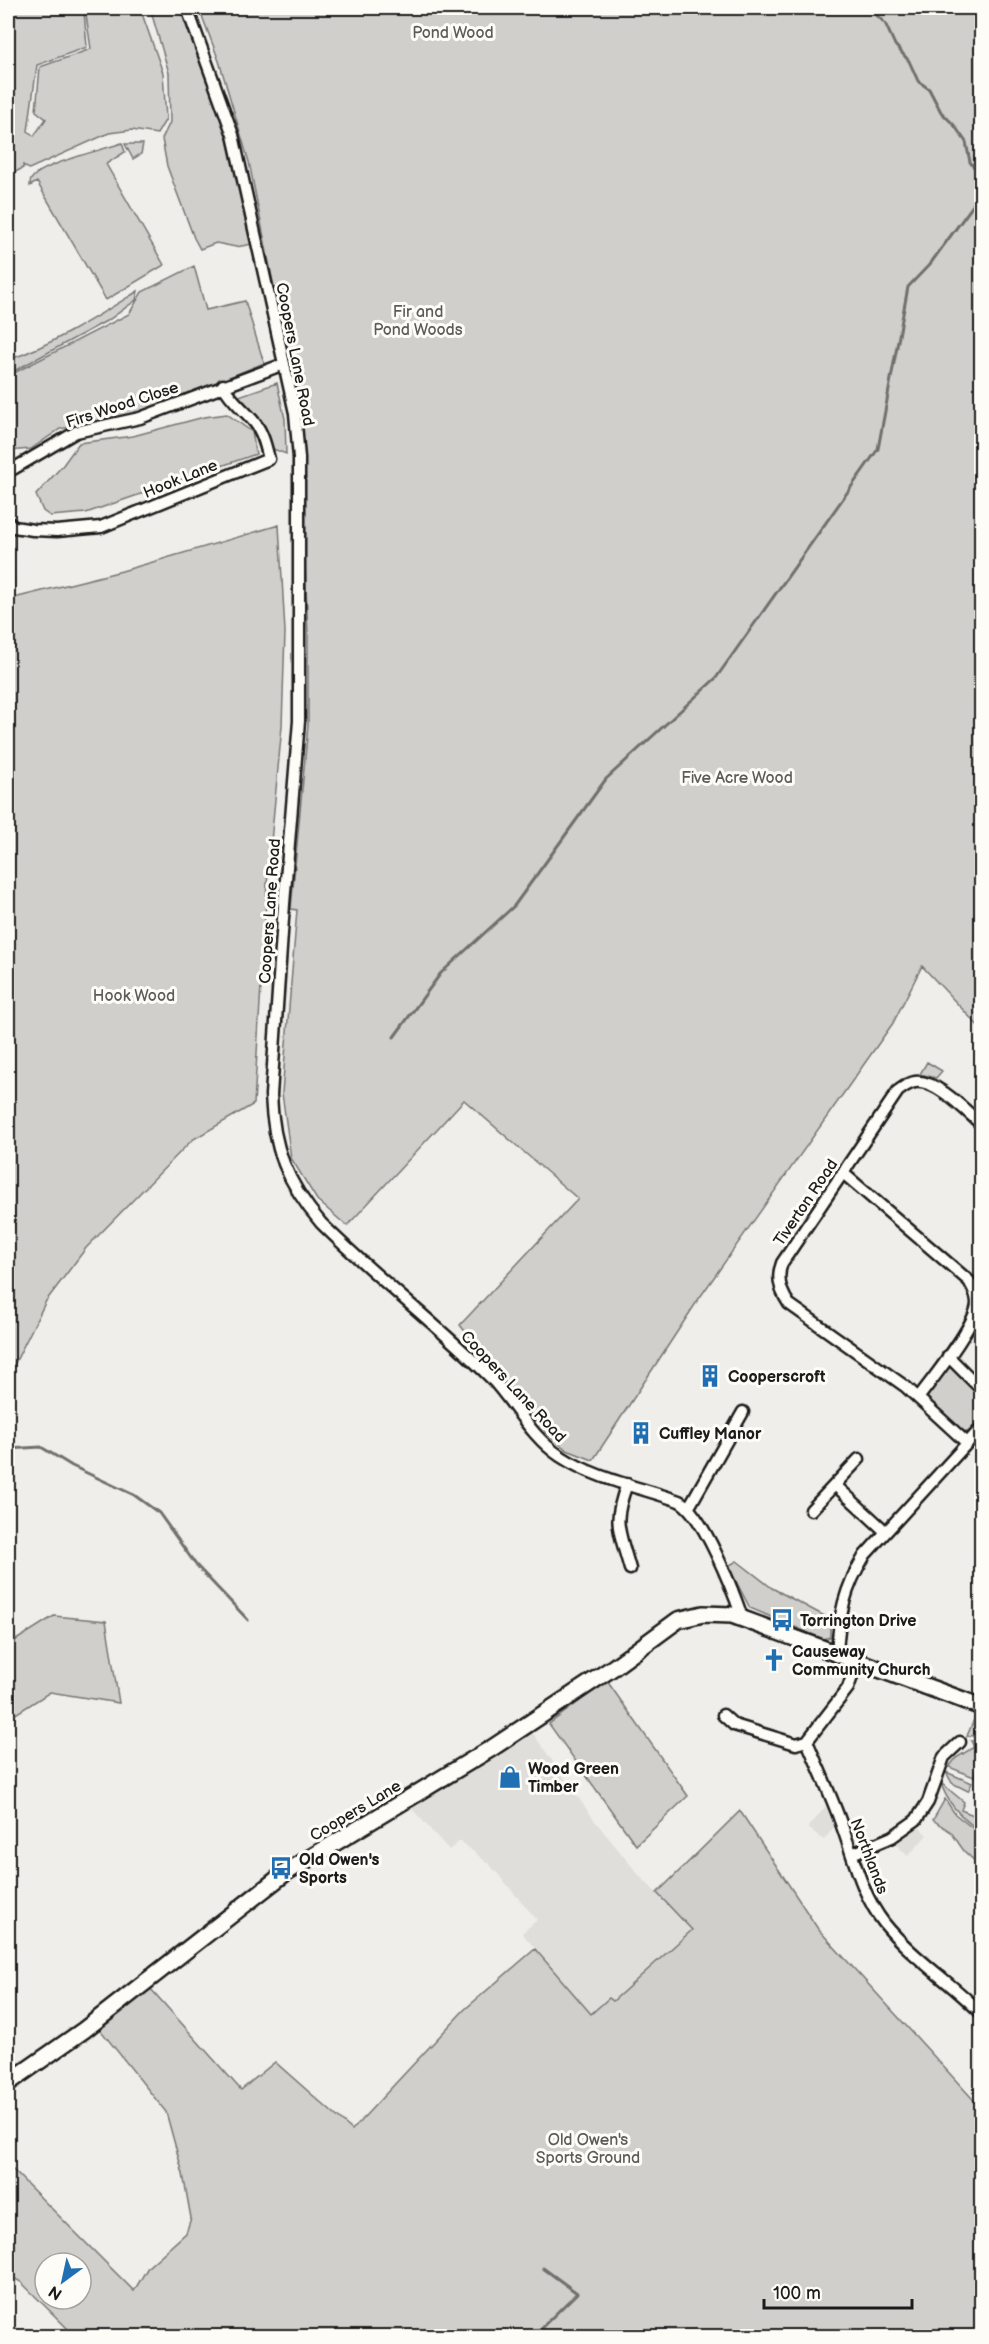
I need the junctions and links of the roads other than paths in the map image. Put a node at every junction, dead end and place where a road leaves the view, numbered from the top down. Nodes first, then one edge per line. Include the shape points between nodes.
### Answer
1 (187, 8) edge
2 (284, 363) junction
3 (223, 385) junction
4 (8, 470) edge
5 (11, 525) edge
6 (981, 1125) edge
7 (843, 1173) junction
8 (948, 1356) junction
9 (981, 1390) edge
10 (919, 1397) junction
11 (743, 1412) dead end
12 (981, 1427) edge
13 (967, 1443) junction
14 (859, 1459) dead end
15 (627, 1484) junction
16 (835, 1485) junction
17 (688, 1507) junction
18 (812, 1510) dead end
19 (885, 1531) junction
20 (630, 1569) dead end
21 (742, 1617) junction
22 (837, 1654) junction
23 (857, 1662) junction
24 (981, 1707) edge
25 (723, 1715) dead end
26 (807, 1741) junction
27 (960, 1742) dead end
28 (852, 1854) junction
29 (981, 2013) edge
30 (8, 2083) edge

1 - 2 street, Coopers Lane Road via 233,135
2 - 3 street, Firs Wood Close
2 - 15 street, Coopers Lane Road via 296,413 299,458 299,721 271,1095 278,1148 291,1183 321,1223 477,1365 540,1439 571,1463
3 - 4 street, Firs Wood Close via 140,418 76,432
3 - 5 street, Hook Lane via 229,397 256,424 269,459 101,526 57,531
6 - 7 street, Tiverton Road via 927,1082 908,1084 898,1091
7 - 8 street via 969,1281 975,1292 975,1313
7 - 10 street, Tiverton Road via 782,1263 778,1278 782,1295
8 - 9 street
8 - 10 street
10 - 13 street, Tiverton Road
11 - 17 street
12 - 13 street
13 - 19 street
14 - 16 street
15 - 17 street, Coopers Lane Road
15 - 20 street via 617,1527
16 - 18 street
16 - 19 street
17 - 21 street via 701,1524
19 - 22 street via 865,1555 848,1586 839,1617
21 - 22 main road, Coopers Lane
21 - 30 main road, Coopers Lane via 722,1613 678,1620 492,1748 285,1873 84,2030
22 - 23 main road, Coopers Lane
23 - 24 main road, Coopers Lane
23 - 26 street via 848,1688
25 - 26 street via 734,1725 796,1744
26 - 28 street, Northlands
27 - 28 street via 944,1757 928,1803 916,1820 892,1837
28 - 29 street, Northlands via 862,1885 883,1922

